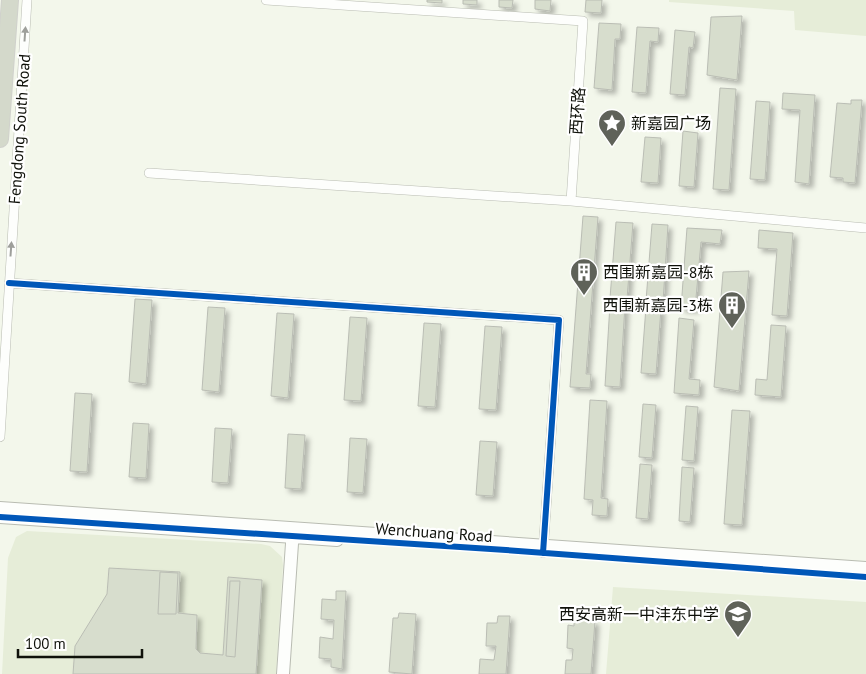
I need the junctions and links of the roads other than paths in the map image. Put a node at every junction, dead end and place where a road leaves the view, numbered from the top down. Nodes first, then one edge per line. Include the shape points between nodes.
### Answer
1 (10, 0) edge
2 (27, 0) edge
3 (266, 0) edge
4 (0, 139) edge
5 (149, 173) dead end
6 (571, 201) junction
7 (866, 228) edge
8 (9, 283) junction
9 (0, 437) edge
10 (0, 508) edge
11 (0, 517) edge
12 (293, 532) junction
13 (544, 549) junction
14 (866, 568) edge
15 (866, 577) edge
16 (283, 674) edge

1 - 4 highway
8 -> 2 street, Fengdong South Road
3 - 6 street, 西环路 via 583,21
5 - 6 street
6 - 7 street
8 - 9 street, Fengdong South Road
8 - 13 street via 559,320
10 - 12 street, Wenchuang Road
11 - 12 street, Wenchuang Road
12 - 13 street, Wenchuang Road
12 - 16 street
13 - 14 street, Wenchuang Road
13 - 15 street, Wenchuang Road

